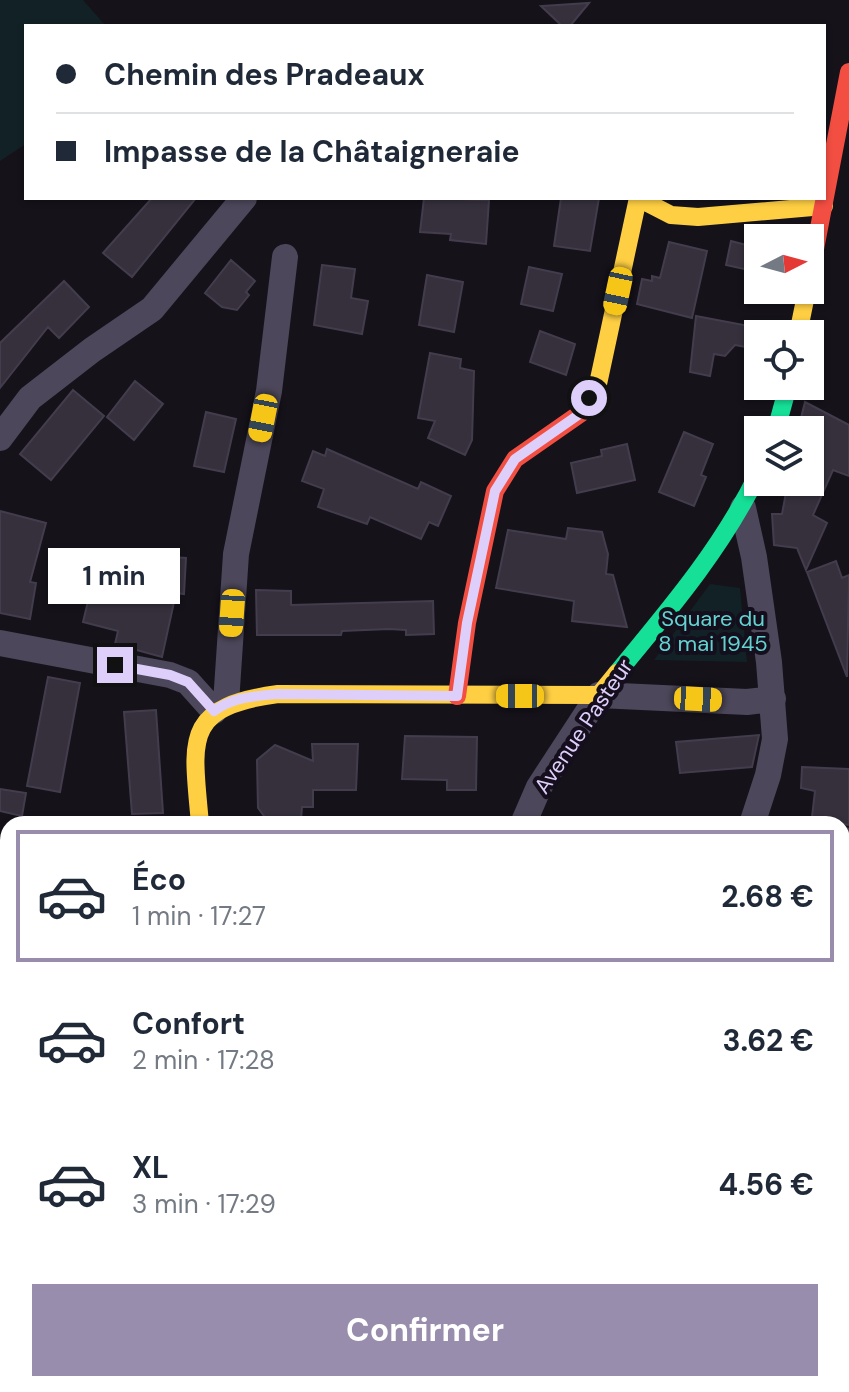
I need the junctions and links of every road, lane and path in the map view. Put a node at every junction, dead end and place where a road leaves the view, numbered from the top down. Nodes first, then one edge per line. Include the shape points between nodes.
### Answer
1 (849, 72) edge
2 (826, 195) edge
3 (242, 200) edge
4 (638, 200) edge
5 (642, 200) edge
6 (825, 200) edge
7 (824, 206) junction
8 (820, 224) edge
9 (285, 257) dead end
10 (0, 438) edge
11 (748, 496) edge
12 (743, 508) junction
13 (0, 643) edge
14 (599, 695) junction
15 (457, 696) junction
16 (773, 699) junction
17 (220, 707) junction
18 (199, 816) edge
19 (526, 816) edge
20 (755, 816) edge

1 - 2 main road
3 - 10 street via 152,309 30,398
4 - 15 main road via 598,384 581,413 515,459 495,491
5 - 7 main road via 671,215 698,217
6 - 7 main road
7 - 8 main road
9 - 17 street via 269,391 236,554
11 - 12 main road, Avenue Pasteur
12 - 14 main road, Avenue Pasteur
12 - 16 street
13 - 17 street via 170,675
14 - 15 main road
14 - 16 street
14 - 19 street, Avenue Pasteur via 539,787
15 - 17 main road via 278,694 250,696
16 - 20 street via 775,739
17 - 18 main road via 200,726 195,759

